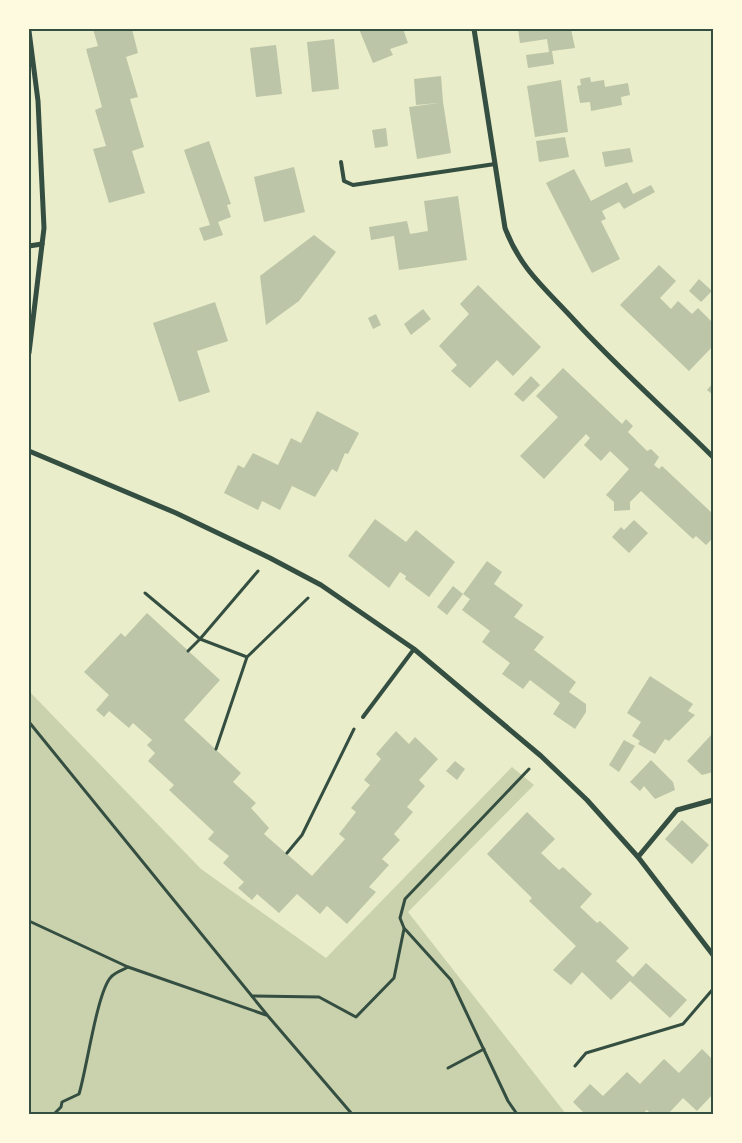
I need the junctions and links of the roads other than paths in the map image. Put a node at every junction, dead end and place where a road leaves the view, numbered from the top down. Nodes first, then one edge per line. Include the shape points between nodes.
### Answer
1 (474, 29) edge
2 (29, 30) edge
3 (341, 162) dead end
4 (494, 164) junction
5 (42, 244) junction
6 (29, 246) edge
7 (29, 353) edge
8 (29, 451) edge
9 (713, 457) edge
10 (414, 649) junction
11 (363, 717) road end
12 (713, 800) edge
13 (638, 857) junction
14 (713, 955) edge

1 - 4 street
2 - 5 street via 43,174
3 - 4 lane via 344,181 353,185
4 - 9 street via 505,228 527,271 584,332
5 - 6 street
5 - 7 street
8 - 10 street via 176,513 321,584
10 - 11 lane
10 - 13 street via 541,756
12 - 13 street via 677,810
13 - 14 street

